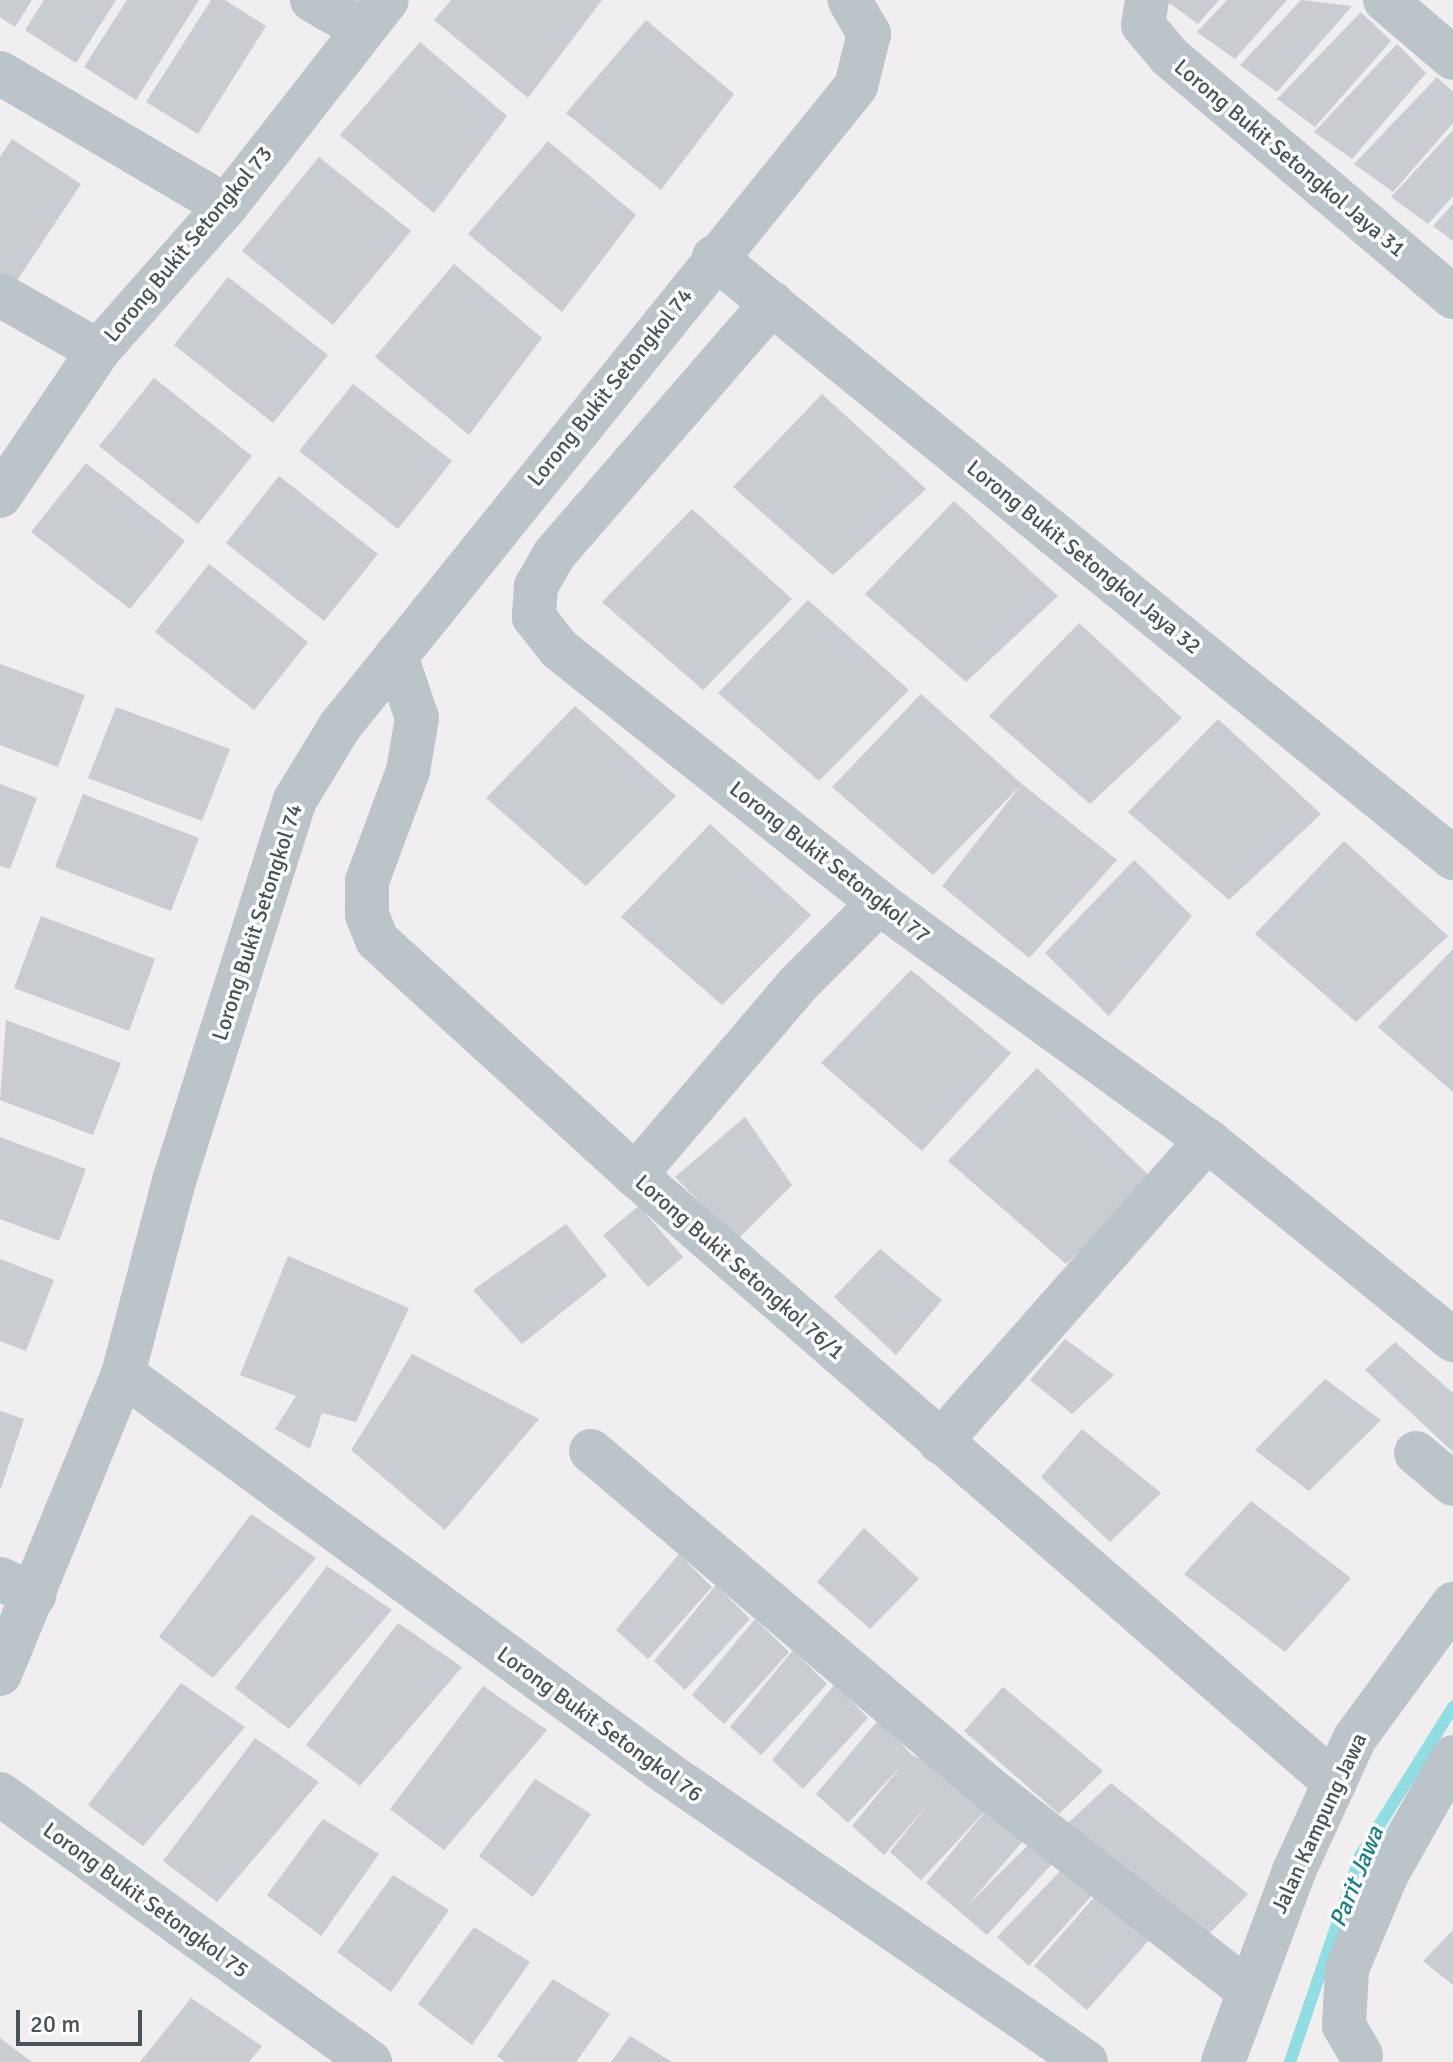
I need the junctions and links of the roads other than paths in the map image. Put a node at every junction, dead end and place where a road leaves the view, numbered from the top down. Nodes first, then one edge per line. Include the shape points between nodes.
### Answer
1 (312, 0) edge
2 (849, 0) edge
3 (1385, 0) edge
4 (1145, 4) edge
5 (374, 14) edge
6 (1453, 58) edge
7 (0, 73) edge
8 (226, 206) junction
9 (714, 257) junction
10 (0, 295) edge
11 (1453, 297) edge
12 (772, 303) junction
13 (98, 351) junction
14 (0, 496) edge
15 (396, 656) junction
16 (1453, 858) edge
17 (879, 903) junction
18 (1207, 1140) junction
19 (635, 1175) junction
20 (1453, 1340) edge
21 (123, 1374) junction
22 (940, 1442) junction
23 (591, 1451) dead end
24 (1416, 1453) dead end
25 (1453, 1484) edge
26 (18, 1587) edge
27 (1453, 1604) edge
28 (0, 1674) edge
29 (1453, 1757) edge
30 (1335, 1783) junction
31 (0, 1794) edge
32 (1247, 1990) junction
33 (1361, 2055) dead end
34 (370, 2062) edge
35 (1086, 2062) edge
36 (1223, 2062) edge

1 - 5 street
2 - 9 street, Lorong Bukit Setongkol 74 via 869,34 856,86
3 - 6 street
4 - 11 street, Lorong Bukit Setongkol Jaya 31 via 1143,25 1170,57
5 - 8 street, Lorong Bukit Setongkol 73
7 - 8 street
8 - 13 street, Lorong Bukit Setongkol 73
9 - 12 street, Lorong Bukit Setongkol Jaya 32
9 - 15 street, Lorong Bukit Setongkol 74
10 - 13 street
12 - 16 street, Lorong Bukit Setongkol Jaya 32
12 - 17 street, Lorong Bukit Setongkol 77 via 554,555 536,586 534,617 559,649
13 - 14 street, Lorong Bukit Setongkol 73
15 - 19 street, Lorong Bukit Setongkol 76/1 via 417,718 408,771 367,881 367,915 377,940
15 - 21 street, Lorong Bukit Setongkol 74 via 340,726 280,839
17 - 18 street, Lorong Bukit Setongkol 77
17 - 19 street via 798,984
18 - 20 street, Lorong Bukit Setongkol 77
18 - 22 street
19 - 22 street, Lorong Bukit Setongkol 76/1
21 - 26 street, Lorong Bukit Setongkol 74
21 - 35 street, Lorong Bukit Setongkol 76 via 732,1820
22 - 30 street, Lorong Bukit Setongkol 76/1
23 - 32 street via 990,1789
24 - 25 street
26 - 28 street, Lorong Bukit Setongkol 74
27 - 30 street, Jalan Kampung Jawa via 1355,1738
29 - 33 street via 1387,1874 1347,1969 1344,2026
30 - 32 street, Jalan Kampung Jawa
31 - 34 street, Lorong Bukit Setongkol 75
32 - 36 street, Jalan Kampung Jawa

